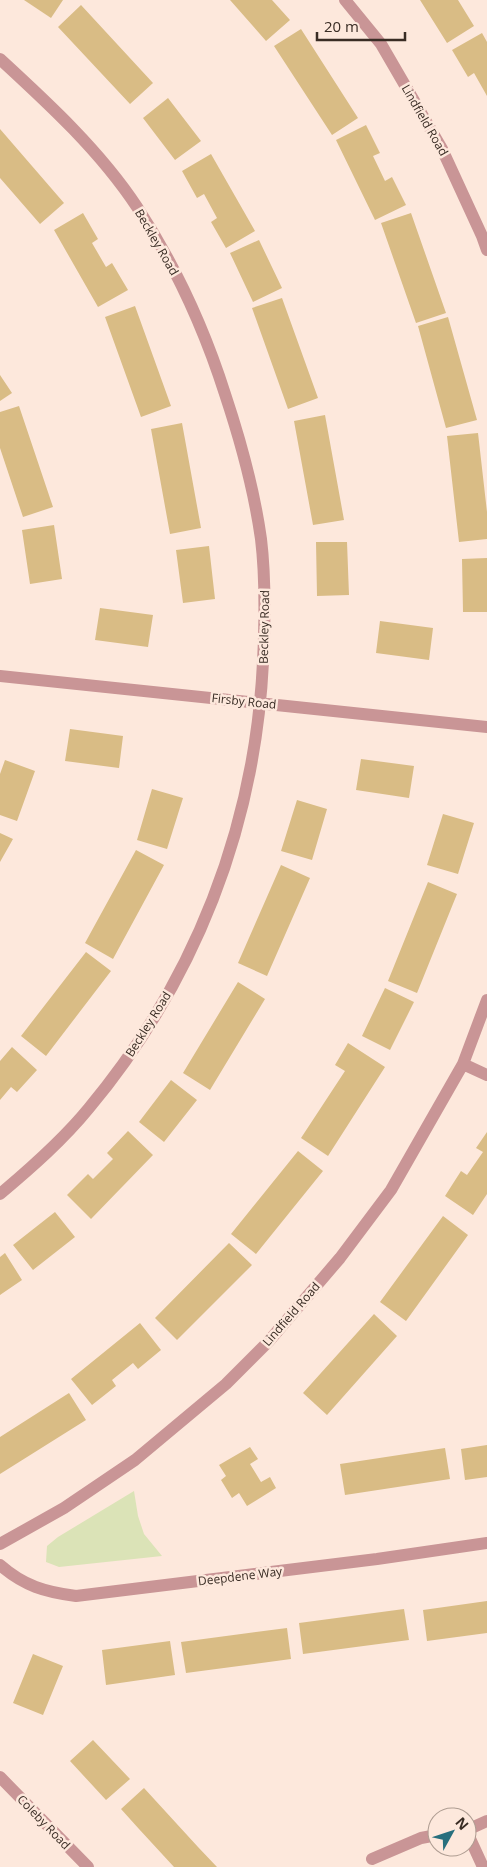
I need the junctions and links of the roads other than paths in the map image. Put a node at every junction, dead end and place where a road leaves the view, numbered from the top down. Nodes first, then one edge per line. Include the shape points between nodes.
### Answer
1 (345, 0) edge
2 (0, 60) edge
3 (487, 250) edge
4 (0, 676) edge
5 (261, 702) junction
6 (487, 727) edge
7 (487, 1000) edge
8 (463, 1064) junction
9 (487, 1075) edge
10 (0, 1194) edge
11 (487, 1543) edge
12 (0, 1544) edge
13 (0, 1565) edge
14 (0, 1777) edge
15 (427, 1837) edge
16 (477, 1854) edge
17 (372, 1859) dead end
18 (88, 1867) edge
19 (483, 1867) edge

1 - 3 street, Lindfield Road via 381,44 442,149
2 - 5 street, Beckley Road via 71,127 136,206 188,297 204,333 244,451 261,540 265,593
4 - 5 street, Firsby Road
5 - 6 street, Firsby Road
5 - 10 street, Beckley Road via 254,755 239,824 210,907 176,980 135,1047 87,1111
7 - 8 street, Lindfield Road
8 - 9 street
8 - 12 street, Lindfield Road via 391,1190 340,1258 269,1342 226,1384 135,1460 64,1508
11 - 13 street, Deepdene Way via 76,1596 50,1593 27,1584
14 - 18 street, Coleby Road
15 - 17 street
16 - 19 street

